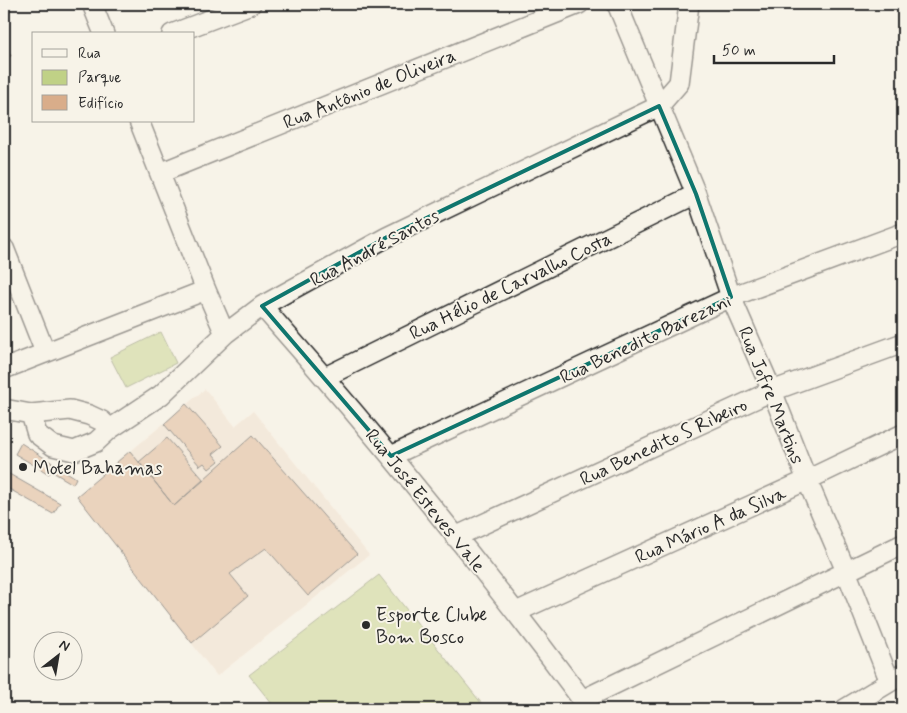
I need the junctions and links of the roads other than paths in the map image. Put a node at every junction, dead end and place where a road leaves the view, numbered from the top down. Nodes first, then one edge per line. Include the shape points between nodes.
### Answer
1 (92, 4) edge
2 (251, 4) edge
3 (579, 4) edge
4 (617, 4) edge
5 (688, 4) edge
6 (103, 32) edge
7 (177, 32) edge
8 (659, 106) junction
9 (139, 122) edge
10 (160, 172) junction
11 (696, 194) junction
12 (903, 233) edge
13 (4, 248) edge
14 (206, 290) junction
15 (731, 297) junction
16 (262, 306) junction
17 (225, 334) junction
18 (903, 343) edge
19 (45, 352) junction
20 (4, 368) edge
21 (325, 377) junction
22 (772, 391) junction
23 (4, 409) edge
24 (31, 414) junction
25 (110, 429) junction
26 (903, 434) edge
27 (391, 456) junction
28 (807, 480) junction
29 (455, 537) junction
30 (903, 544) edge
31 (846, 571) junction
32 (516, 612) junction
33 (897, 678) edge
34 (585, 705) edge
35 (844, 709) edge

1 - 6 street
2 - 7 street
3 - 10 street, Rua Antônio de Oliveira
4 - 8 street
5 - 8 street via 680,83
8 - 11 street, Rua Jofre Martins
8 - 16 street, Rua André Santos via 387,237
9 - 10 street
10 - 14 street
11 - 15 street, Rua Jofre Martins
11 - 21 street, Rua Hélio de Carvalho Costa
12 - 15 street, Rua Benedito Barezani
13 - 19 street
14 - 17 street
14 - 19 street
15 - 22 street, Rua Jofre Martins
15 - 27 street, Rua Benedito Barezani
16 - 17 street, Rua André Santos
16 - 21 street, Rua José Esteves Vale
17 - 25 street, Rua André Santos via 161,395
18 - 22 street, Rua Benedito S Ribeiro
19 - 20 street
21 - 27 street, Rua José Esteves Vale
22 - 28 street, Rua Jofre Martins
22 - 29 street, Rua Benedito S Ribeiro
23 - 24 street
24 - 25 street via 70,410 102,421
24 - 25 street, Rua André Santos via 37,434 53,446 74,451 96,442
26 - 28 street, Rua Mário A da Silva
27 - 29 street, Rua José Esteves Vale
28 - 31 street, Rua Jofre Martins
28 - 32 street, Rua Mário A da Silva
29 - 32 street, Rua José Esteves Vale
30 - 31 street
31 - 33 street, Rua Jofre Martins
31 - 34 street
32 - 34 street, Rua José Esteves Vale
33 - 35 street

